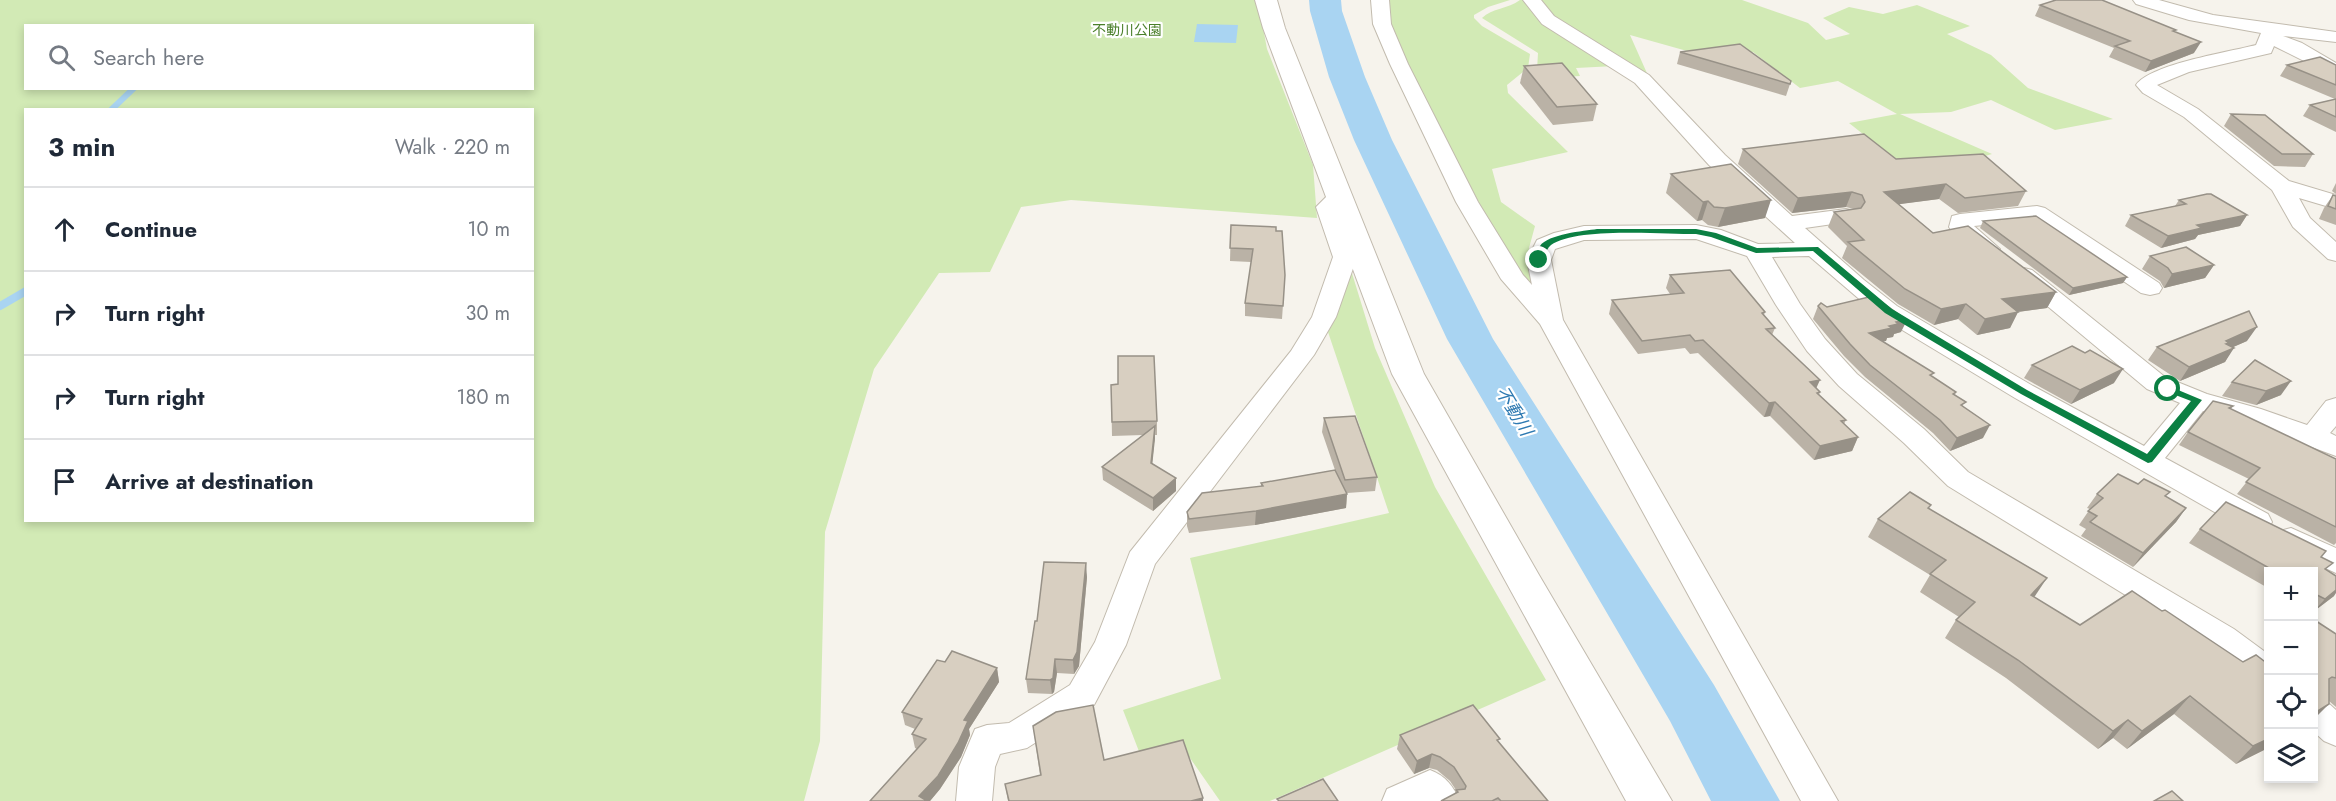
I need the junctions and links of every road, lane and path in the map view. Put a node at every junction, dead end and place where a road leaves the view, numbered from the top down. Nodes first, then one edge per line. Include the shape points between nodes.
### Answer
1 (1266, 0) edge
2 (1380, 0) edge
3 (1532, 0) edge
4 (2142, 0) edge
5 (2263, 32) junction
6 (2336, 37) edge
7 (2336, 71) edge
8 (2281, 186) junction
9 (1338, 198) junction
10 (2336, 202) edge
11 (1846, 216) edge
12 (1788, 223) junction
13 (1815, 249) junction
14 (1756, 251) junction
15 (2336, 254) edge
16 (2150, 288) dead end
17 (1551, 321) junction
18 (2197, 400) junction
19 (2336, 407) edge
20 (2324, 441) edge
21 (2148, 459) junction
22 (2336, 561) edge
23 (2264, 669) edge
24 (2318, 715) edge
25 (2336, 731) edge
26 (974, 801) edge
27 (1400, 801) edge
28 (1442, 801) edge
29 (1650, 801) edge
30 (1820, 801) edge

1 - 9 street
2 - 17 street via 1382,24 1399,64 1467,202 1513,279
3 - 12 street via 1548,20 1642,80 1717,160
4 - 5 street
5 - 6 street
5 - 7 street
5 - 8 street via 2264,49 2183,68 2146,85 2191,113
8 - 10 street
8 - 15 street via 2301,222
9 - 26 street via 1327,207 1345,256 1330,304 1307,346 1141,560 1110,645 1082,695 1015,737 987,741 977,767
9 - 29 street via 1408,374
11 - 12 street
12 - 13 street
13 - 14 street
13 - 21 street via 1888,311 2024,392
14 - 17 street via 1696,232 1597,232 1562,238 1545,245 1539,260
14 - 23 street via 1815,345 1958,479 2222,638
16 - 18 street via 2037,213 1960,221 1960,227 2046,291 2139,371 2168,389
17 - 30 street
18 - 20 street
18 - 21 street
19 - 20 street via 2330,412
21 - 22 street via 2245,516
24 - 25 street
27 - 28 street via 1430,786

